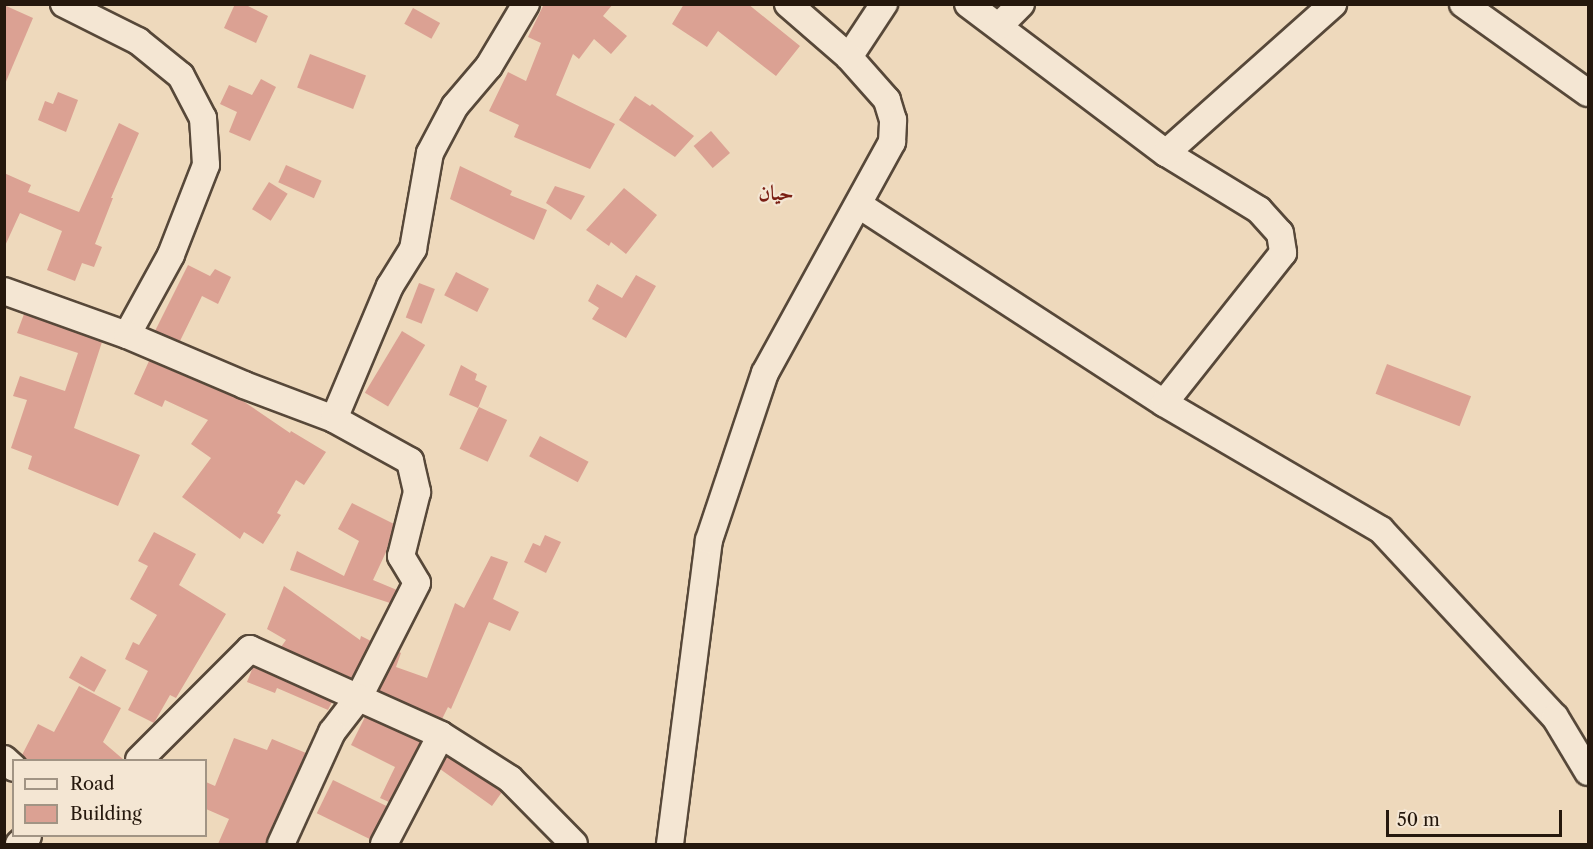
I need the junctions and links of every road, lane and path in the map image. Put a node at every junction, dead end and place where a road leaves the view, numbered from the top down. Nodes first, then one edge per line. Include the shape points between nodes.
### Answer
1 (64, 4) edge
2 (526, 4) edge
3 (788, 4) edge
4 (884, 4) edge
5 (968, 4) edge
6 (1021, 4) edge
7 (1333, 4) edge
8 (1463, 4) edge
9 (999, 26) junction
10 (849, 57) junction
11 (1588, 93) edge
12 (1166, 153) junction
13 (859, 205) junction
14 (4, 291) edge
15 (127, 335) junction
16 (1164, 403) junction
17 (334, 418) junction
18 (359, 696) junction
19 (441, 735) junction
20 (140, 759) edge
21 (1588, 772) edge
22 (280, 844) edge
23 (384, 844) edge
24 (574, 844) edge
25 (670, 844) edge

1 - 15 street via 138,41 164,62 181,76 203,118 206,165 171,255
2 - 17 street via 489,66 454,106 430,153 413,249 390,286
3 - 10 street
4 - 10 street
5 - 9 street
6 - 9 street
7 - 12 street
8 - 11 street
9 - 12 street
10 - 13 street via 886,100 893,120 892,142
12 - 16 street via 1258,210 1280,233 1283,253
13 - 16 street
13 - 25 street via 765,373 709,540
14 - 15 street
15 - 17 street
16 - 21 street via 1381,530 1555,717
17 - 18 street via 410,461 417,492 401,556 417,583
18 - 19 street
18 - 20 street via 250,649
18 - 22 street via 332,732
19 - 23 street
19 - 24 street via 510,779

